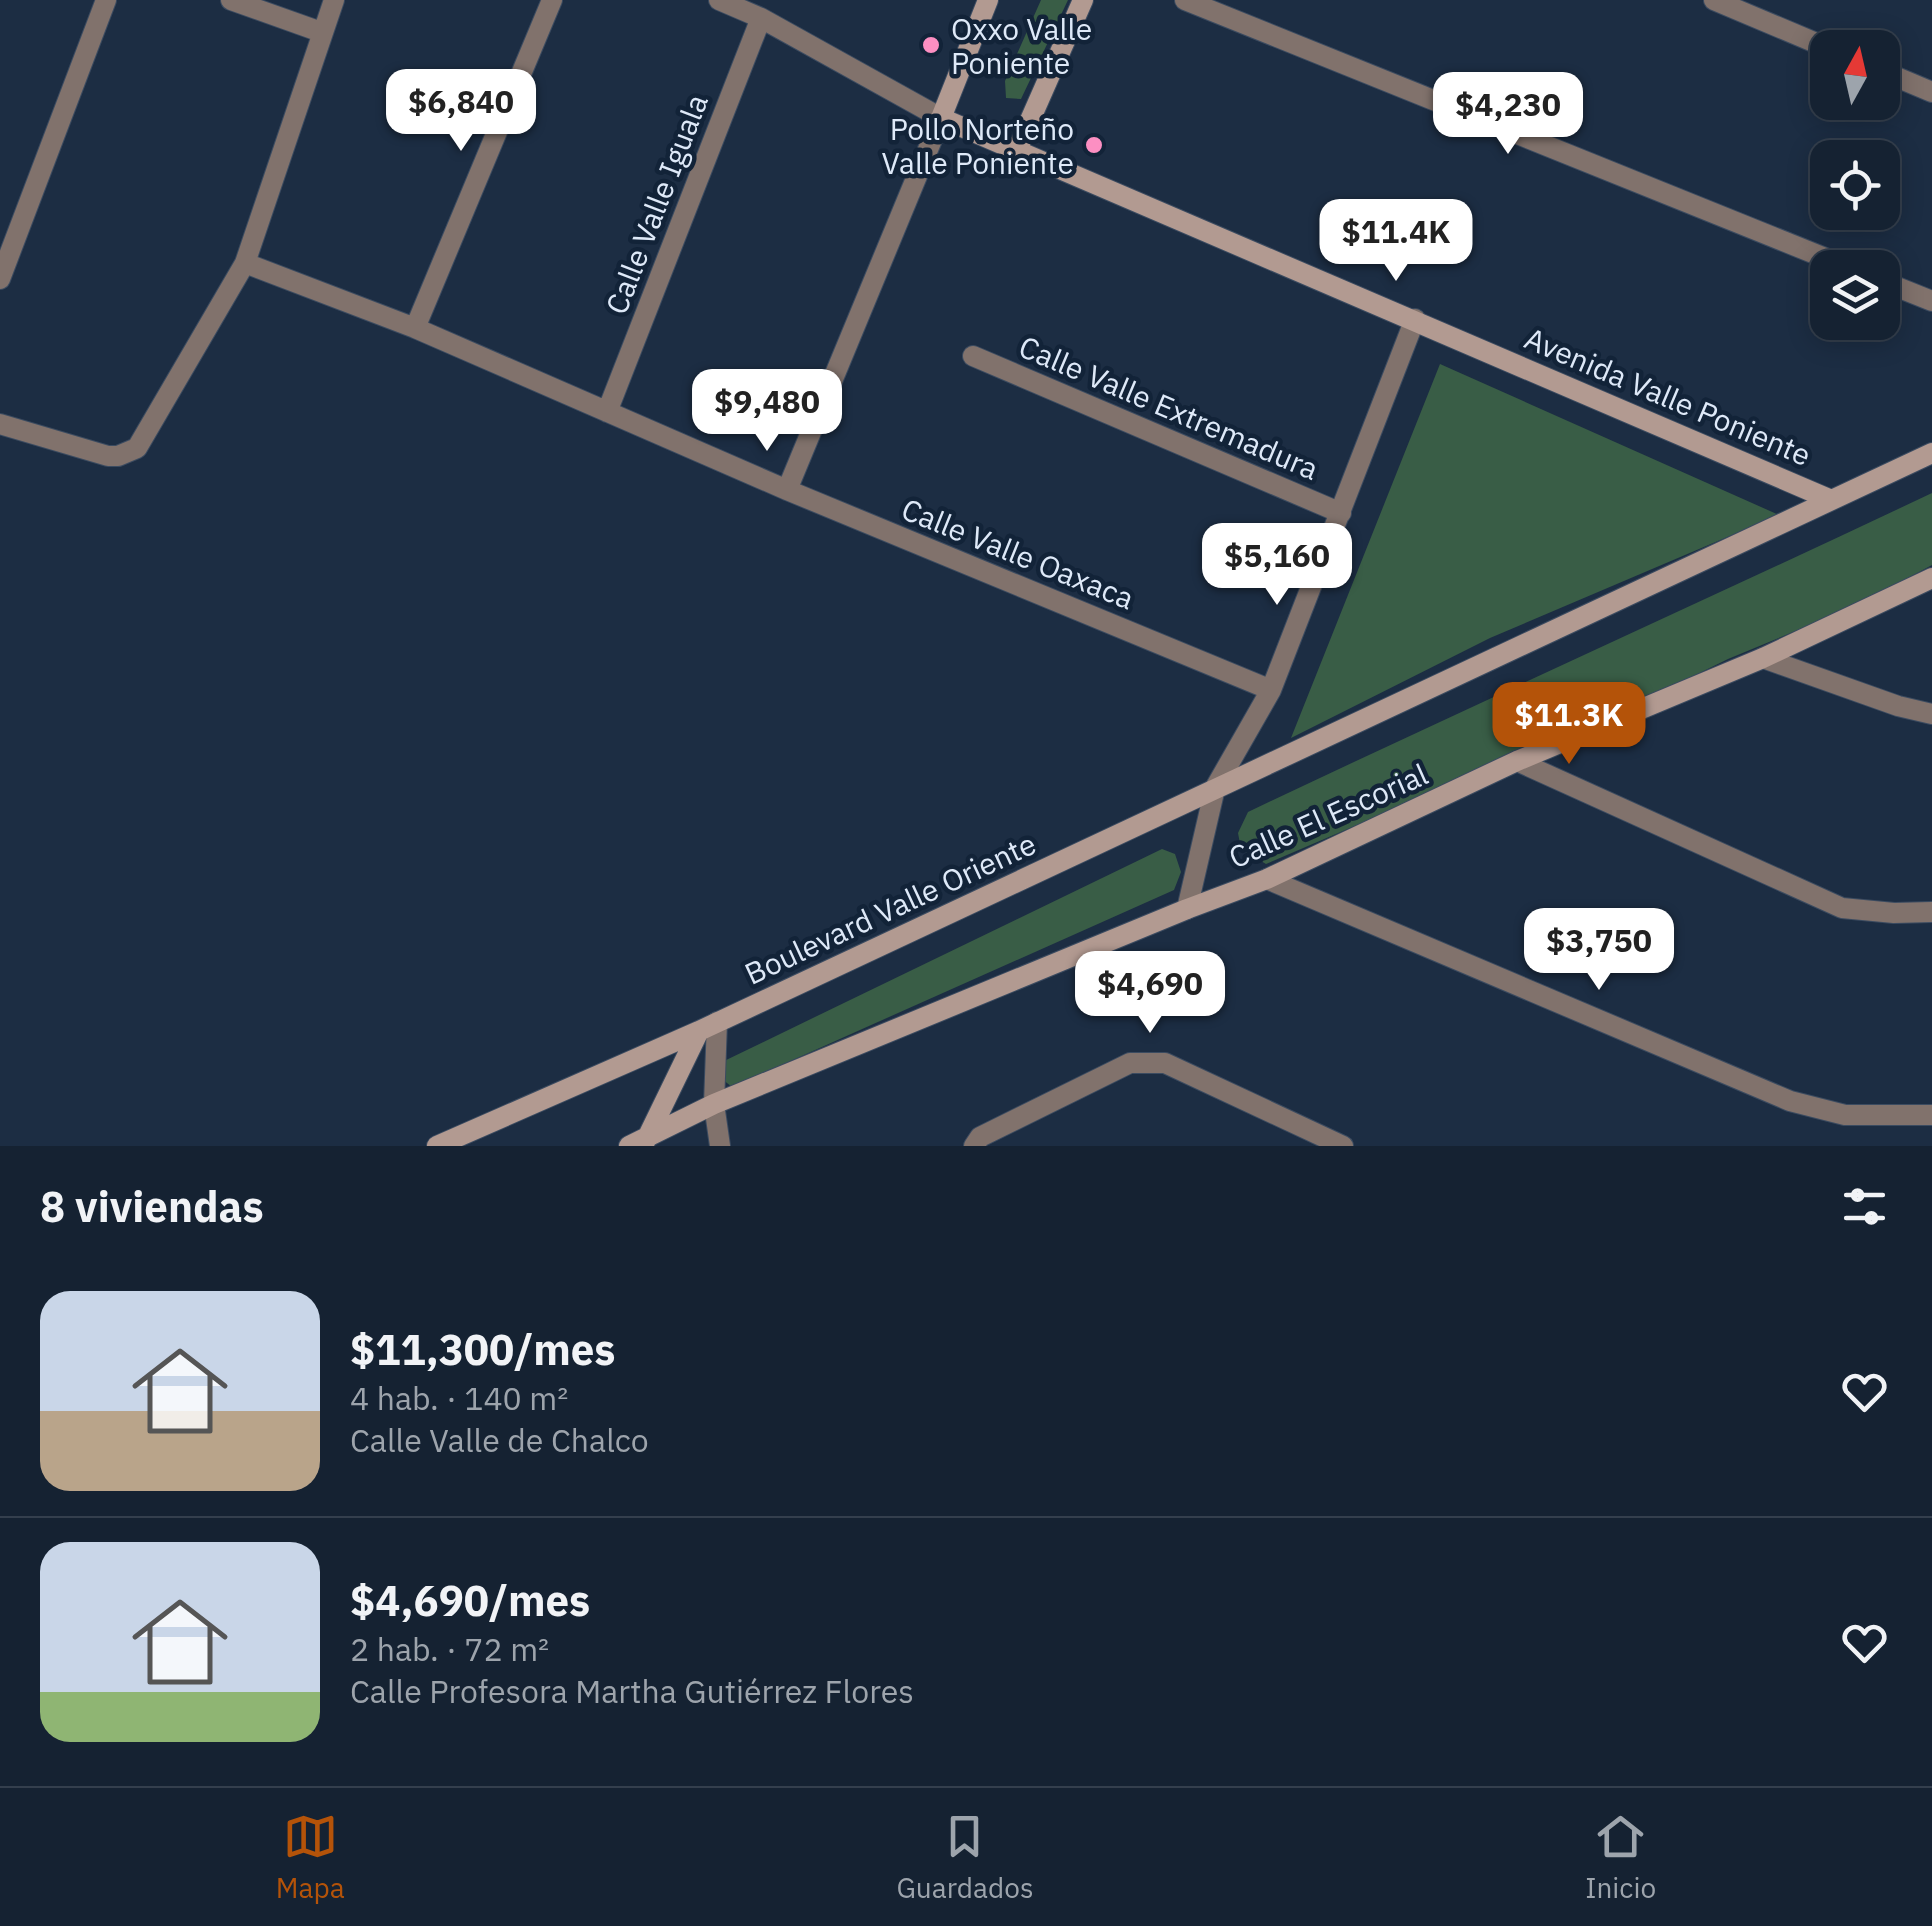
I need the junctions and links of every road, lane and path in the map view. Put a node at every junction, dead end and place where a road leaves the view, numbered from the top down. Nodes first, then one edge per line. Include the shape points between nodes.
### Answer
1 (106, 0) edge
2 (230, 0) edge
3 (334, 0) edge
4 (552, 0) edge
5 (719, 0) edge
6 (988, 0) edge
7 (1083, 0) edge
8 (1184, 0) edge
9 (1714, 0) edge
10 (761, 18) junction
11 (320, 32) junction
12 (1810, 40) edge
13 (1900, 79) edge
14 (1932, 92) edge
15 (942, 118) junction
16 (1016, 152) junction
17 (1810, 252) edge
18 (244, 263) junction
19 (0, 278) edge
20 (1900, 288) edge
21 (1932, 300) edge
22 (1415, 319) junction
23 (415, 328) junction
24 (973, 356) dead end
25 (607, 412) junction
26 (0, 424) edge
27 (1932, 453) edge
28 (787, 490) junction
29 (1829, 498) junction
30 (1342, 513) junction
31 (1932, 578) edge
32 (1763, 658) junction
33 (1271, 690) junction
34 (1932, 714) edge
35 (1517, 761) junction
36 (1215, 788) junction
37 (1267, 879) junction
38 (1187, 909) junction
39 (1932, 912) edge
40 (708, 1026) junction
41 (714, 1104) junction
42 (1932, 1116) edge
43 (640, 1143) edge
44 (437, 1146) edge
45 (720, 1146) edge
46 (974, 1146) edge
47 (1343, 1146) edge

1 - 19 street
2 - 11 street
3 - 11 street
4 - 23 street
5 - 10 street, Avenida Valle Poniente
6 - 15 street
7 - 16 street
8 - 17 street
9 - 12 street
10 - 15 street, Avenida Valle Poniente
10 - 25 street, Calle Valle Iguala
11 - 18 street
13 - 14 street
15 - 16 street, Avenida Valle Poniente
15 - 28 street
16 - 22 street, Avenida Valle Poniente
18 - 23 street, Calle Valle Oaxaca
18 - 26 street via 138,448 108,456
20 - 21 street
22 - 29 street, Avenida Valle Poniente
22 - 30 street
23 - 25 street, Calle Valle Oaxaca
24 - 30 street, Calle Valle Extremadura
25 - 28 street, Calle Valle Oaxaca
27 - 29 street
28 - 33 street, Calle Valle Oaxaca
29 - 36 street
30 - 33 street
31 - 32 street, Calle El Escorial
32 - 34 street
32 - 35 street, Calle El Escorial
33 - 36 street
35 - 37 street, Calle El Escorial
35 - 39 street via 1842,908
36 - 38 street
36 - 40 street, Boulevard Valle Oriente
37 - 38 street, Calle El Escorial
37 - 42 street via 1790,1101 1845,1115
38 - 41 street
40 - 41 street
40 - 43 street
40 - 44 street, Boulevard Valle Oriente
41 - 43 street
41 - 45 street
46 - 47 street via 980,1137 1130,1063 1148,1061 1166,1063

